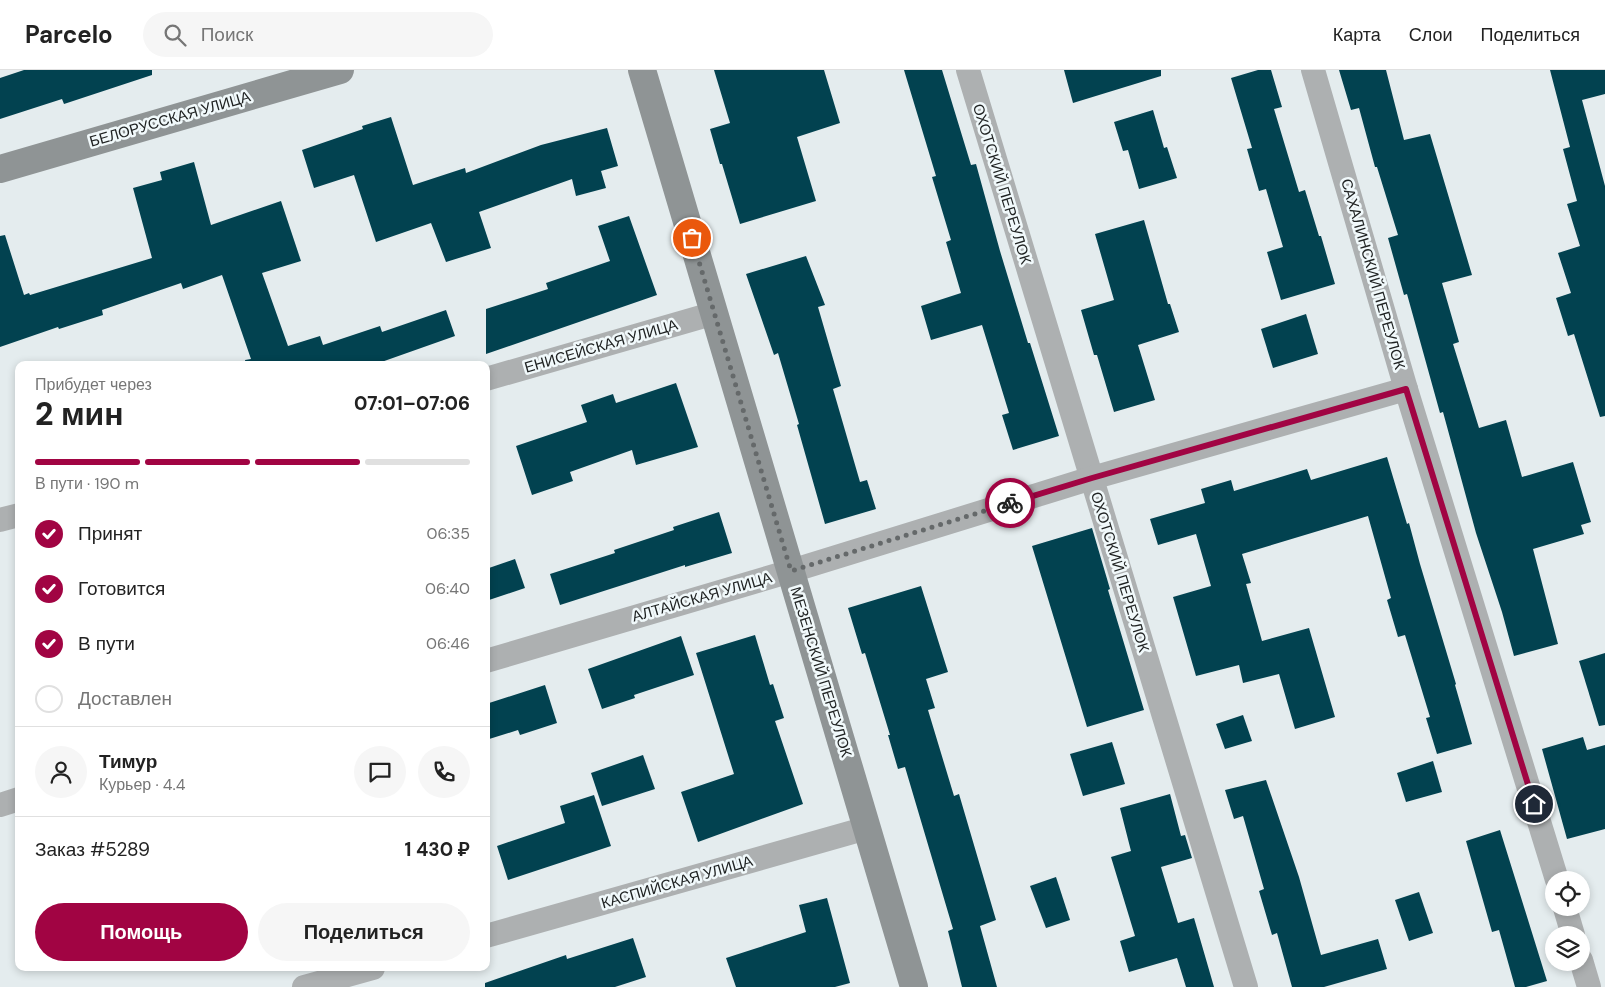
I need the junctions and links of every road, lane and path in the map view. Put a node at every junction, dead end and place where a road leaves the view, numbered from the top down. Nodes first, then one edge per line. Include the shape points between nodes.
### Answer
1 (340, 70) edge
2 (968, 70) edge
3 (1313, 70) edge
4 (638, 71) edge
5 (0, 169) edge
6 (715, 313) junction
7 (490, 379) edge
8 (1406, 389) junction
9 (1092, 478) junction
10 (15, 516) edge
11 (0, 520) edge
12 (791, 571) junction
13 (490, 660) edge
14 (15, 800) edge
15 (0, 805) edge
16 (867, 828) junction
17 (1554, 871) edge
18 (490, 935) edge
19 (363, 971) edge
20 (1584, 971) edge
21 (304, 987) edge
22 (914, 987) edge
23 (1246, 987) edge
24 (1589, 987) edge

1 - 5 street, БЕЛОРУССКАЯ УЛИЦА
2 - 9 street, ОХОТСКИЙ ПЕРЕУЛОК
3 - 8 street, САХАЛИНСКИЙ ПЕРЕУЛОК
4 - 6 street, МЕЗЕНСКИЙ ПЕРЕУЛОК
6 - 7 street, ЕНИСЕЙСКАЯ УЛИЦА
6 - 12 street, МЕЗЕНСКИЙ ПЕРЕУЛОК
8 - 9 street, АЛТАЙСКАЯ УЛИЦА
8 - 17 street, САХАЛИНСКИЙ ПЕРЕУЛОК
9 - 12 street, АЛТАЙСКАЯ УЛИЦА
9 - 23 street, ОХОТСКИЙ ПЕРЕУЛОК
10 - 11 street
12 - 13 street, АЛТАЙСКАЯ УЛИЦА
12 - 16 street, МЕЗЕНСКИЙ ПЕРЕУЛОК
14 - 15 street
16 - 18 street, КАСПИЙСКАЯ УЛИЦА
16 - 22 street, МЕЗЕНСКИЙ ПЕРЕУЛОК
19 - 21 street
20 - 24 street

